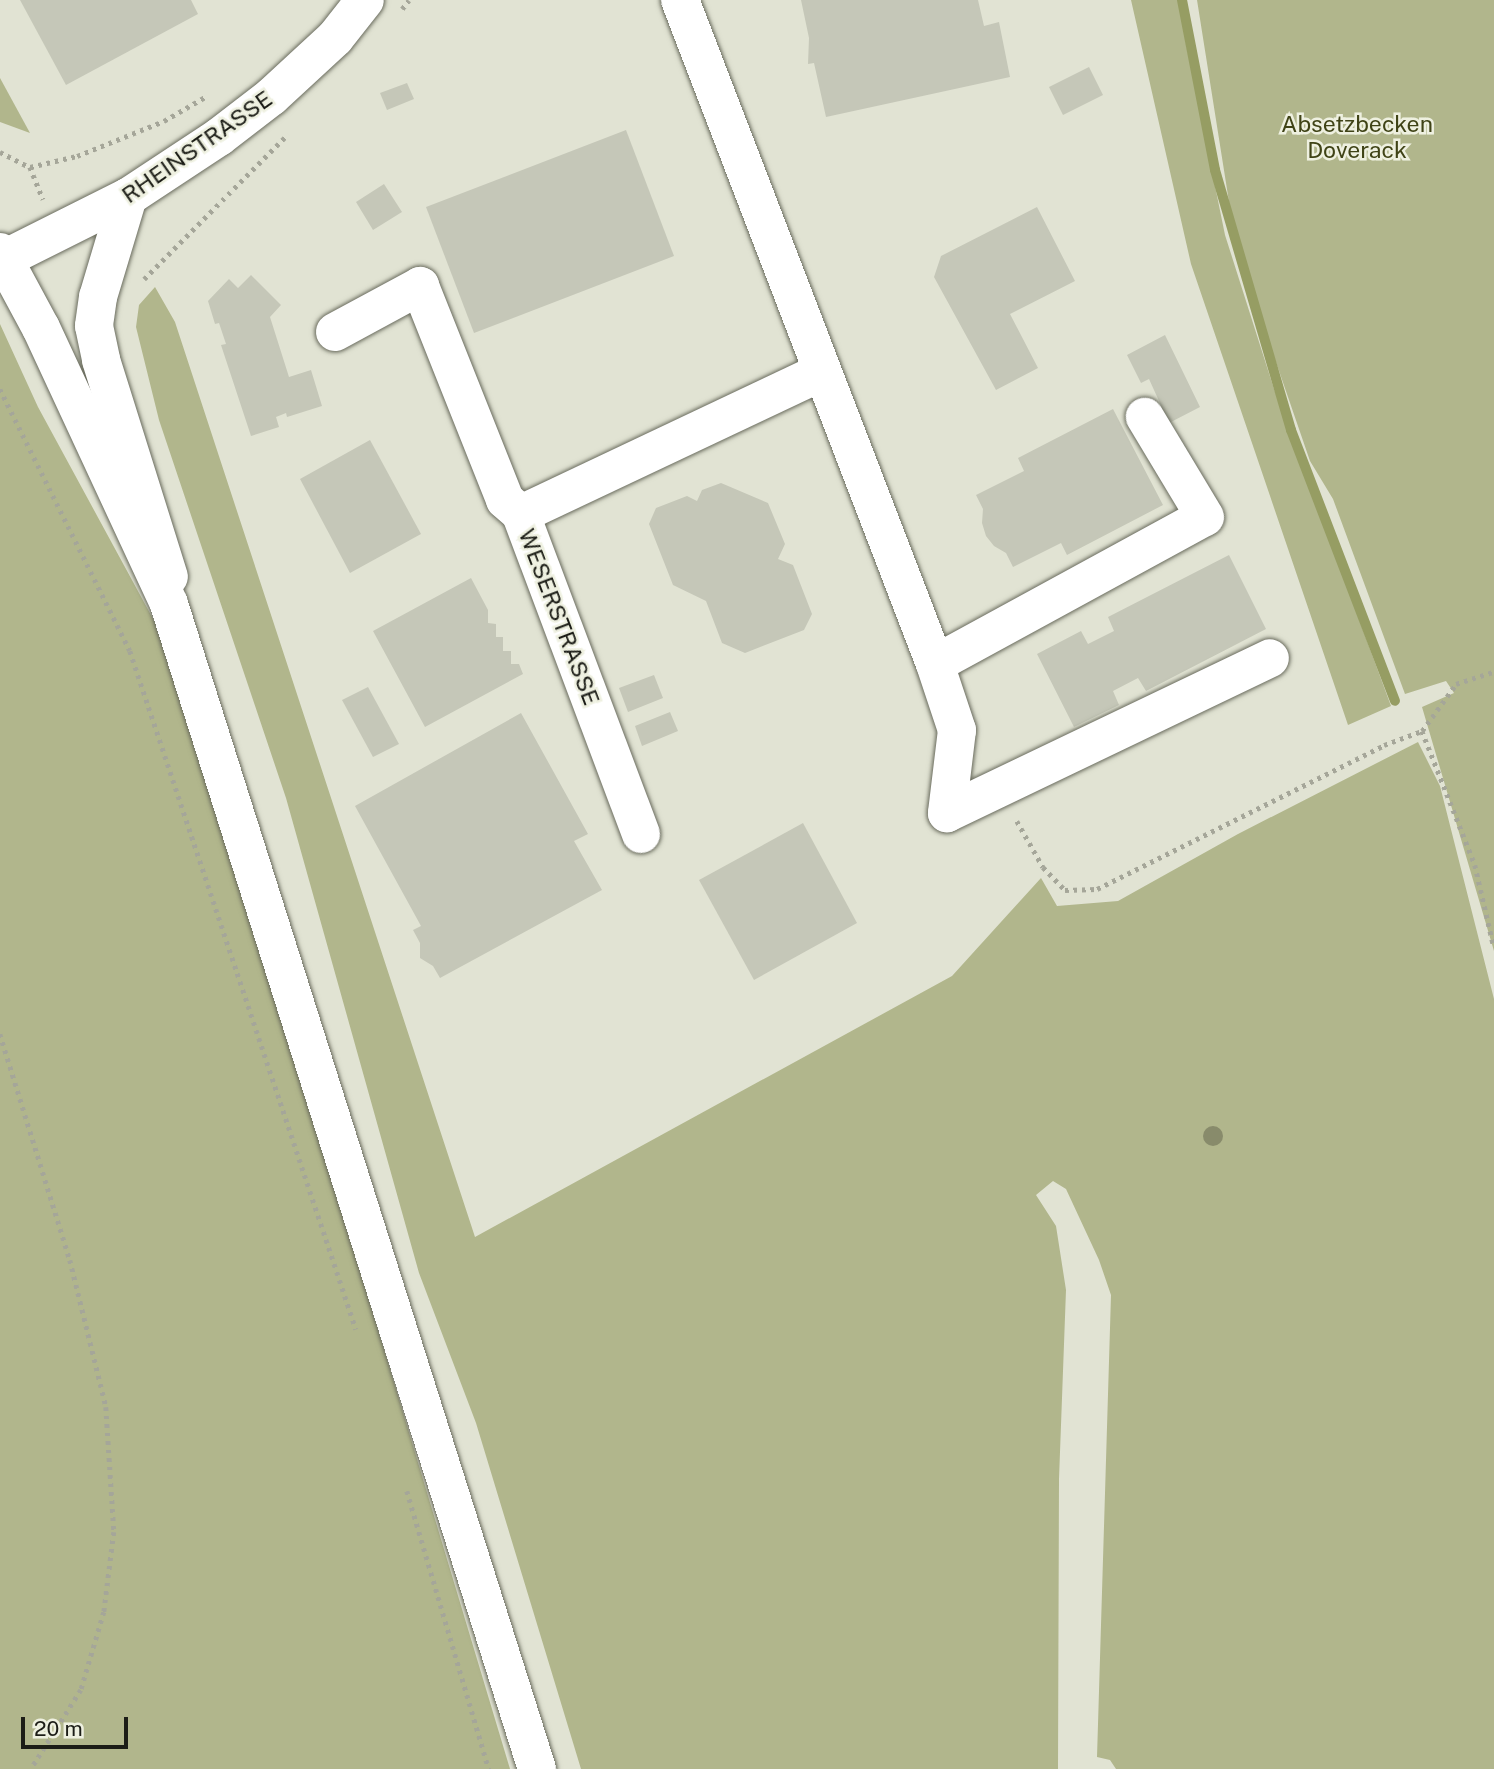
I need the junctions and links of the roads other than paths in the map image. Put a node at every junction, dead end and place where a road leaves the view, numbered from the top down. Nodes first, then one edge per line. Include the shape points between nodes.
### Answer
1 (680, 0) edge
2 (383, 5) edge
3 (128, 197) junction
4 (2, 256) edge
5 (335, 332) dead end
6 (821, 372) junction
7 (1145, 417) dead end
8 (521, 514) junction
9 (169, 604) junction
10 (1270, 658) dead end
11 (935, 664) junction
12 (641, 834) dead end
13 (537, 1769) edge

1 - 6 street
2 - 3 street, RHEINSTRASSE via 335,38 219,137
3 - 4 street, RHEINSTRASSE
3 - 9 street via 98,297 94,326 170,573
4 - 9 street via 41,328
5 - 8 street via 420,286 505,500
6 - 8 street, WESERSTRASSE
6 - 11 street
7 - 11 street via 1205,517
8 - 12 street, WESERSTRASSE
9 - 13 street
10 - 11 street via 947,813 957,730

